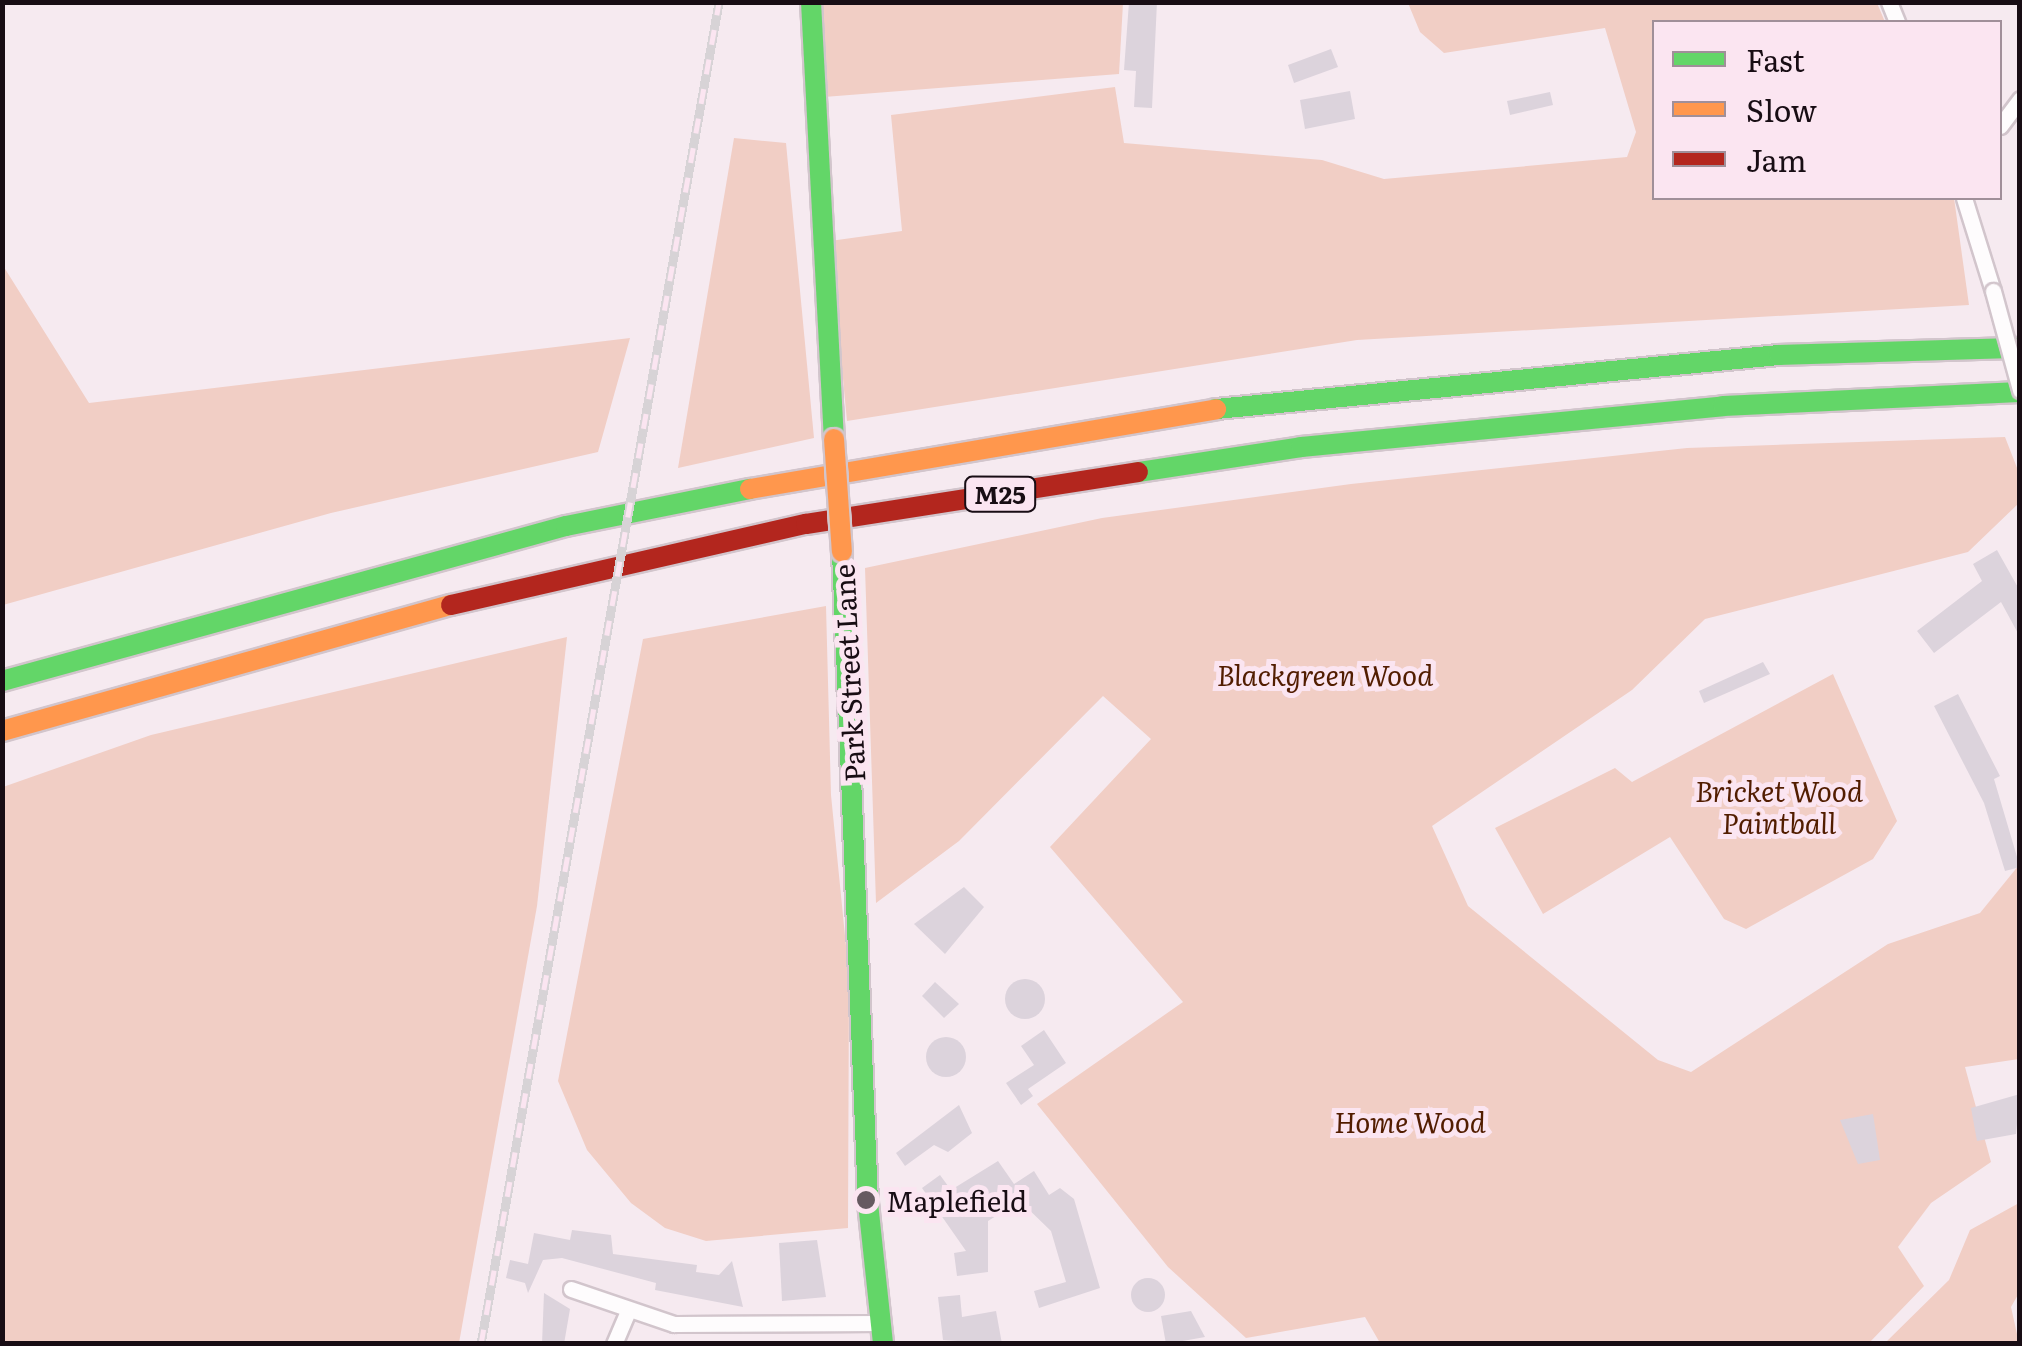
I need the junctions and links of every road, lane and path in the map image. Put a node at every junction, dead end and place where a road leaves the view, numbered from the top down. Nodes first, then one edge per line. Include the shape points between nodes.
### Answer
1 (811, 2) edge
2 (2020, 99) edge
3 (2002, 123) edge
4 (1965, 200) edge
5 (2020, 348) edge
6 (2020, 391) edge
7 (2, 681) edge
8 (2, 731) edge
9 (571, 1290) dead end
10 (627, 1314) junction
11 (882, 1333) edge
12 (614, 1344) edge

1 - 11 main road, Park Street Lane, bridge via 868,1204
2 - 3 street
4 - 6 street, bridge
5 - 7 main road, M25 via 1780,355 1287,397 912,458 566,526
6 - 8 main road, M25 via 1723,406 1301,447 806,524 497,592
9 - 10 street
10 - 11 street via 716,1328
10 - 12 street

